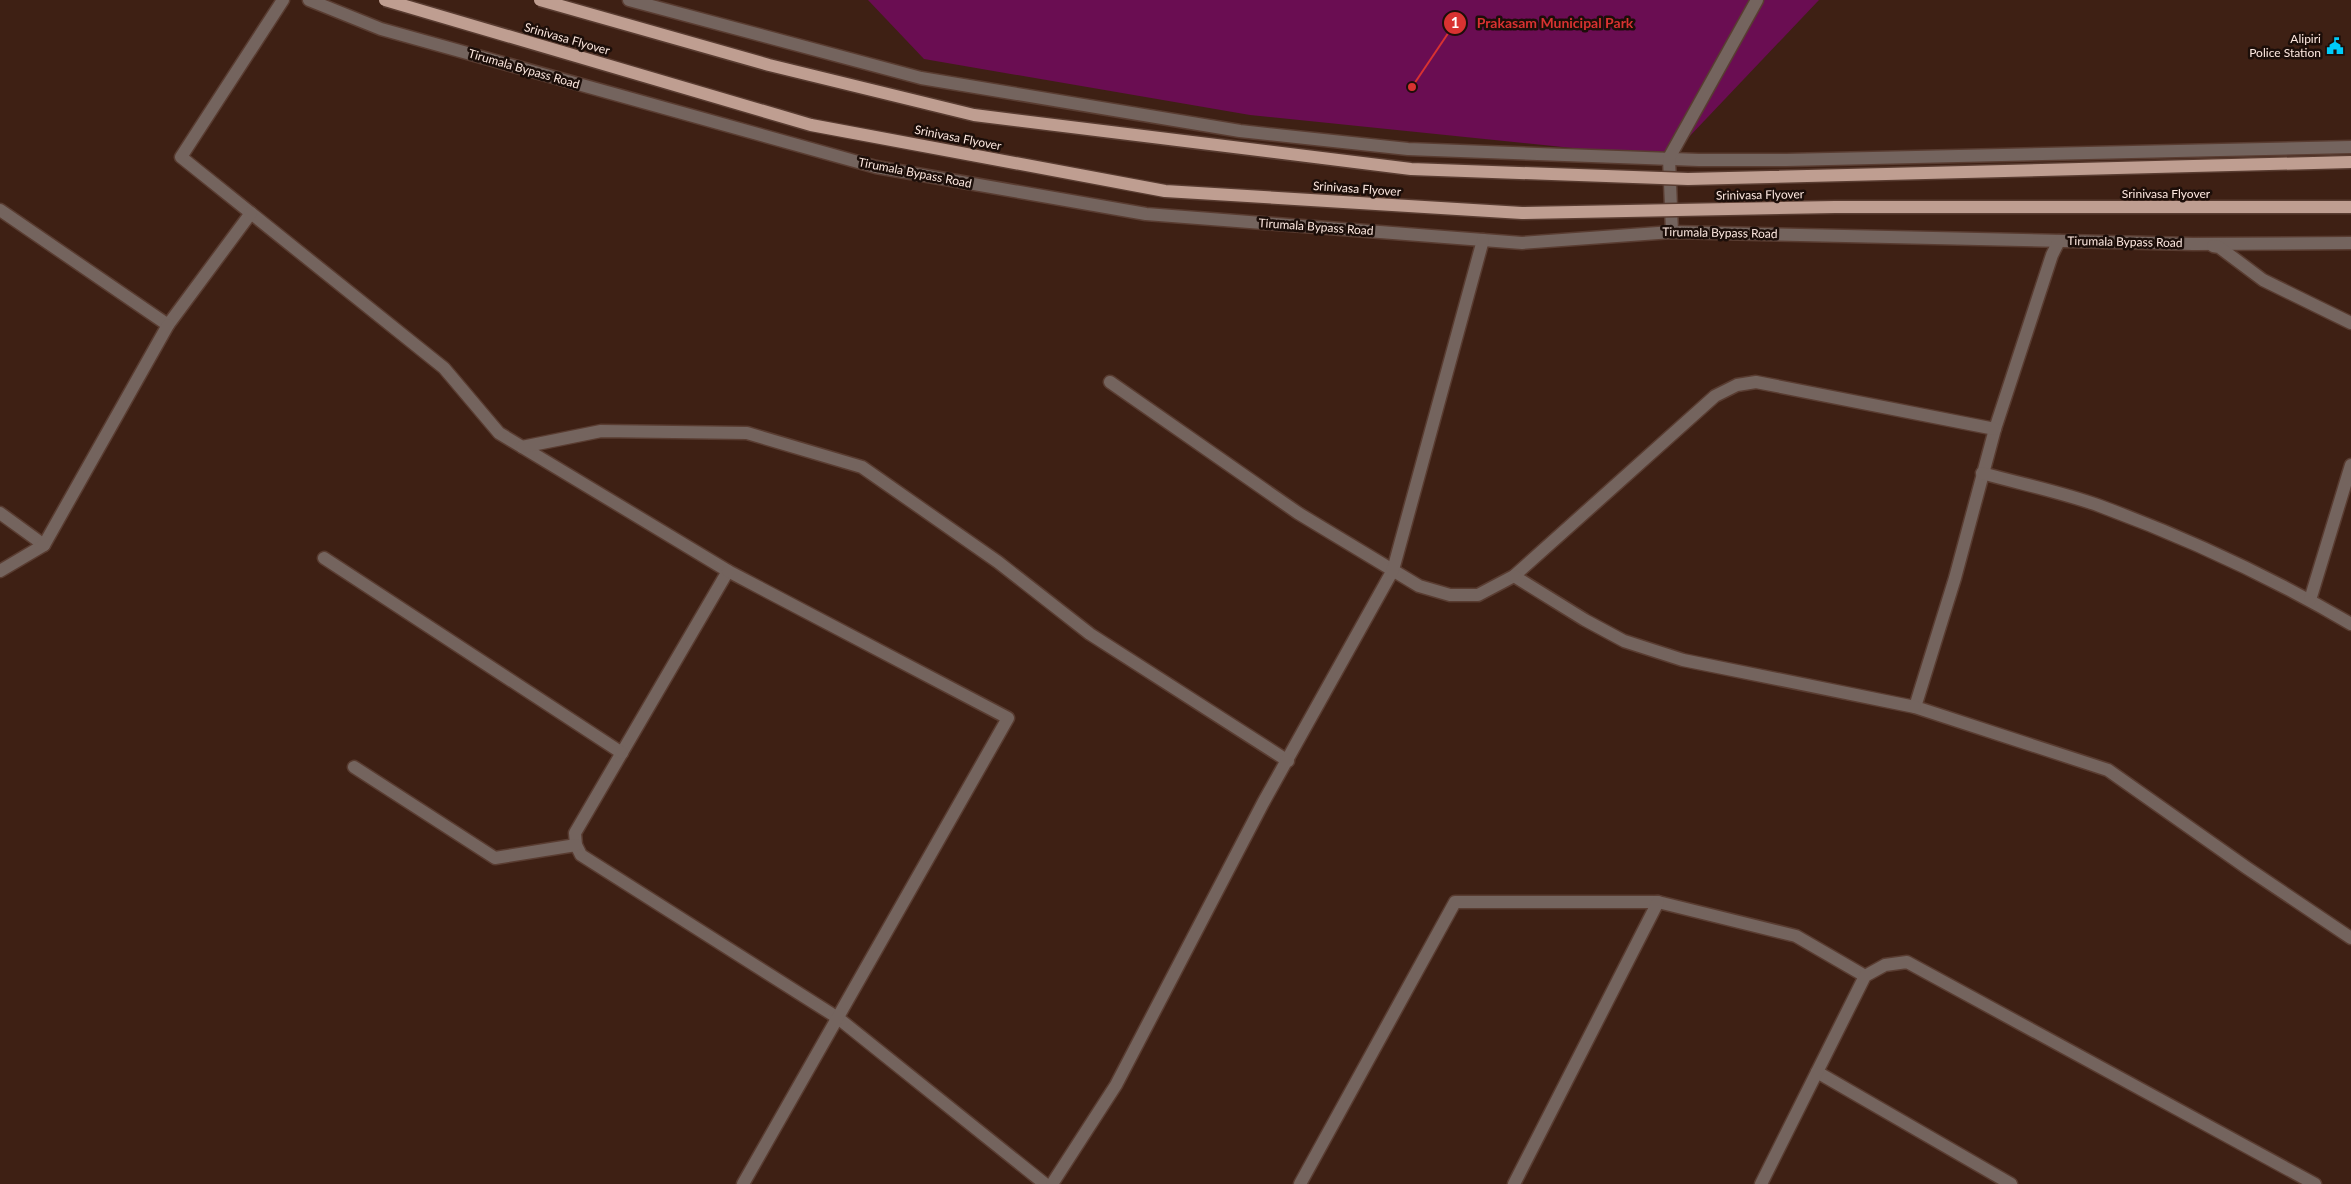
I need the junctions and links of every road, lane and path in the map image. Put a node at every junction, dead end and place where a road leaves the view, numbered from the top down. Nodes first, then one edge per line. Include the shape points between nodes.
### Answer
1 (283, 0) edge
2 (309, 0) edge
3 (385, 0) edge
4 (540, 0) edge
5 (629, 0) edge
6 (1757, 0) edge
7 (2351, 137) edge
8 (2347, 148) edge
9 (1669, 158) junction
10 (2351, 162) edge
11 (2351, 206) edge
12 (0, 210) edge
13 (251, 213) junction
14 (1672, 232) junction
15 (1483, 240) junction
16 (2058, 241) junction
17 (2351, 243) edge
18 (2193, 244) junction
19 (2351, 323) edge
20 (168, 325) junction
21 (1110, 382) dead end
22 (1995, 429) junction
23 (522, 447) junction
24 (2351, 465) edge
25 (1982, 473) junction
26 (0, 513) edge
27 (44, 545) junction
28 (324, 558) dead end
29 (1393, 570) junction
30 (0, 571) edge
31 (728, 571) junction
32 (1514, 576) junction
33 (2310, 600) junction
34 (2351, 624) edge
35 (1915, 707) junction
36 (622, 753) junction
37 (1288, 761) junction
38 (354, 766) dead end
39 (576, 845) junction
40 (1658, 902) junction
41 (2351, 938) edge
42 (1864, 976) junction
43 (838, 1018) junction
44 (1816, 1072) junction
45 (743, 1184) edge
46 (1044, 1184) edge
47 (1052, 1184) edge
48 (1300, 1184) edge
49 (1514, 1184) edge
50 (1761, 1184) edge
51 (2011, 1184) edge
52 (2315, 1184) edge

1 - 13 street via 181,157
2 - 15 street, Tirumala Bypass Road via 381,30 876,167 1146,214
3 - 11 main road, Srinivasa Flyover, bridge via 810,125 1165,191 1522,214 1835,207
4 - 10 main road, Srinivasa Flyover, bridge via 769,65 974,116 1411,169 1688,179
5 - 9 street via 921,78 1240,131 1408,149
6 - 9 street
7 - 8 street
8 - 9 street via 1786,160
9 - 14 street
12 - 20 street
13 - 20 street
13 - 23 street via 444,368 499,433
14 - 15 street, Tirumala Bypass Road via 1522,243
14 - 16 street, Tirumala Bypass Road
15 - 29 street
16 - 18 street, Tirumala Bypass Road
16 - 22 street
17 - 18 street, Tirumala Bypass Road
18 - 19 street via 2219,247 2263,280
20 - 27 street
21 - 29 street via 1298,513
22 - 25 street
22 - 32 street via 1756,382 1737,385 1715,396
23 - 31 street
23 - 37 street via 601,431 746,433 862,467 998,562 1090,634
24 - 33 street
25 - 33 street via 2098,506 2240,563
25 - 35 street via 1955,578
26 - 27 street
27 - 30 street
28 - 36 street
29 - 32 street via 1419,586 1450,595 1478,594
29 - 37 street
31 - 36 street
31 - 43 street via 1008,718
32 - 35 street via 1624,641 1683,660
33 - 34 street
35 - 41 street via 2108,770
36 - 39 street via 575,833
37 - 47 street via 1116,1085
38 - 39 street via 496,858
39 - 43 street via 581,855
40 - 42 street via 1796,936
40 - 48 street via 1455,902
40 - 49 street
42 - 44 street
42 - 52 street via 1885,965 1907,962
43 - 45 street
43 - 46 street
44 - 50 street
44 - 51 street

